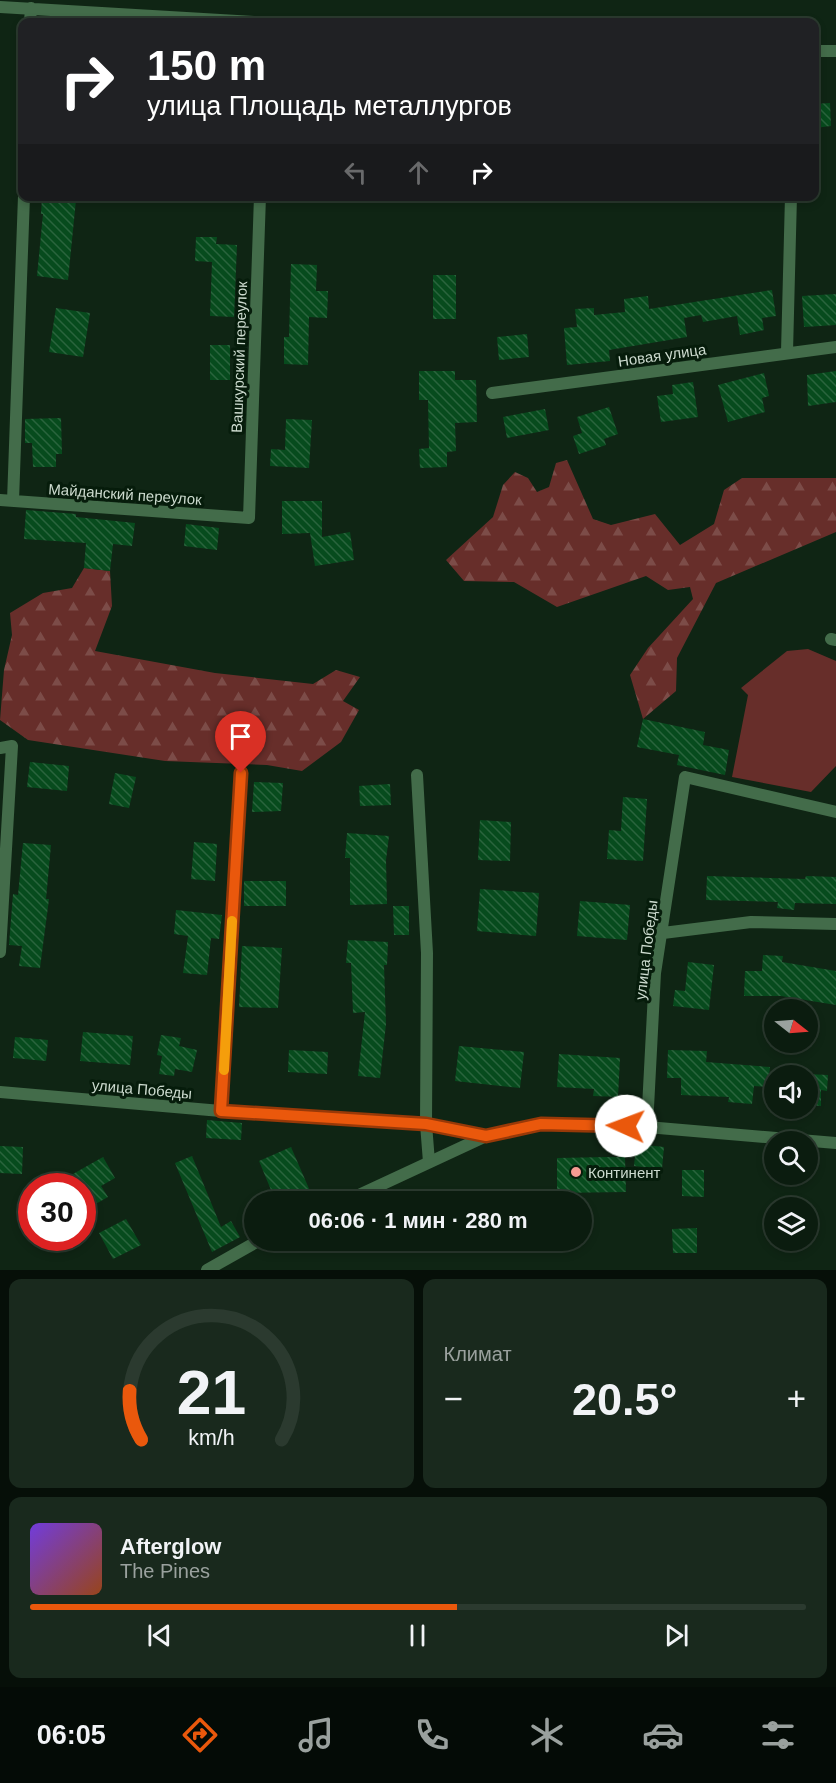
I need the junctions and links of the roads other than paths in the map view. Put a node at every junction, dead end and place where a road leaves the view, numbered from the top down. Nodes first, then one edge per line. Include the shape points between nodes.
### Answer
1 (0, 7) edge
2 (31, 8) junction
3 (30, 18) edge
4 (190, 18) edge
5 (819, 51) edge
6 (836, 51) edge
7 (24, 201) edge
8 (260, 201) edge
9 (791, 201) edge
10 (836, 347) edge
11 (787, 352) junction
12 (492, 393) dead end
13 (6, 500) edge
14 (249, 518) joint
15 (6, 747) edge
16 (241, 773) dead end
17 (417, 775) dead end
18 (836, 812) edge
19 (836, 924) edge
20 (663, 933) junction
21 (0, 952) edge
22 (0, 1092) edge
23 (221, 1111) junction
24 (426, 1124) junction
25 (646, 1127) junction
26 (486, 1136) junction
27 (836, 1143) edge
28 (429, 1162) junction
29 (367, 1191) edge
30 (244, 1249) edge
31 (207, 1270) edge

1 - 2 street
2 - 3 street
2 - 4 street
5 - 6 street
7 - 13 street
8 - 14 street, Вашкурский переулок
9 - 11 street
10 - 11 street, Новая улица
11 - 12 street, Новая улица
13 - 14 street, Майданский переулок
15 - 21 street
16 - 23 street
17 - 24 street via 427,952
18 - 20 street, улица Победы via 685,777
19 - 20 street via 751,922
20 - 25 street, улица Победы via 655,973
22 - 23 street, улица Победы
23 - 24 street, улица Победы
24 - 26 street, улица Победы
24 - 28 street
25 - 26 street, улица Победы via 541,1124
25 - 27 street, улица Победы
26 - 28 street
28 - 29 street
30 - 31 street

